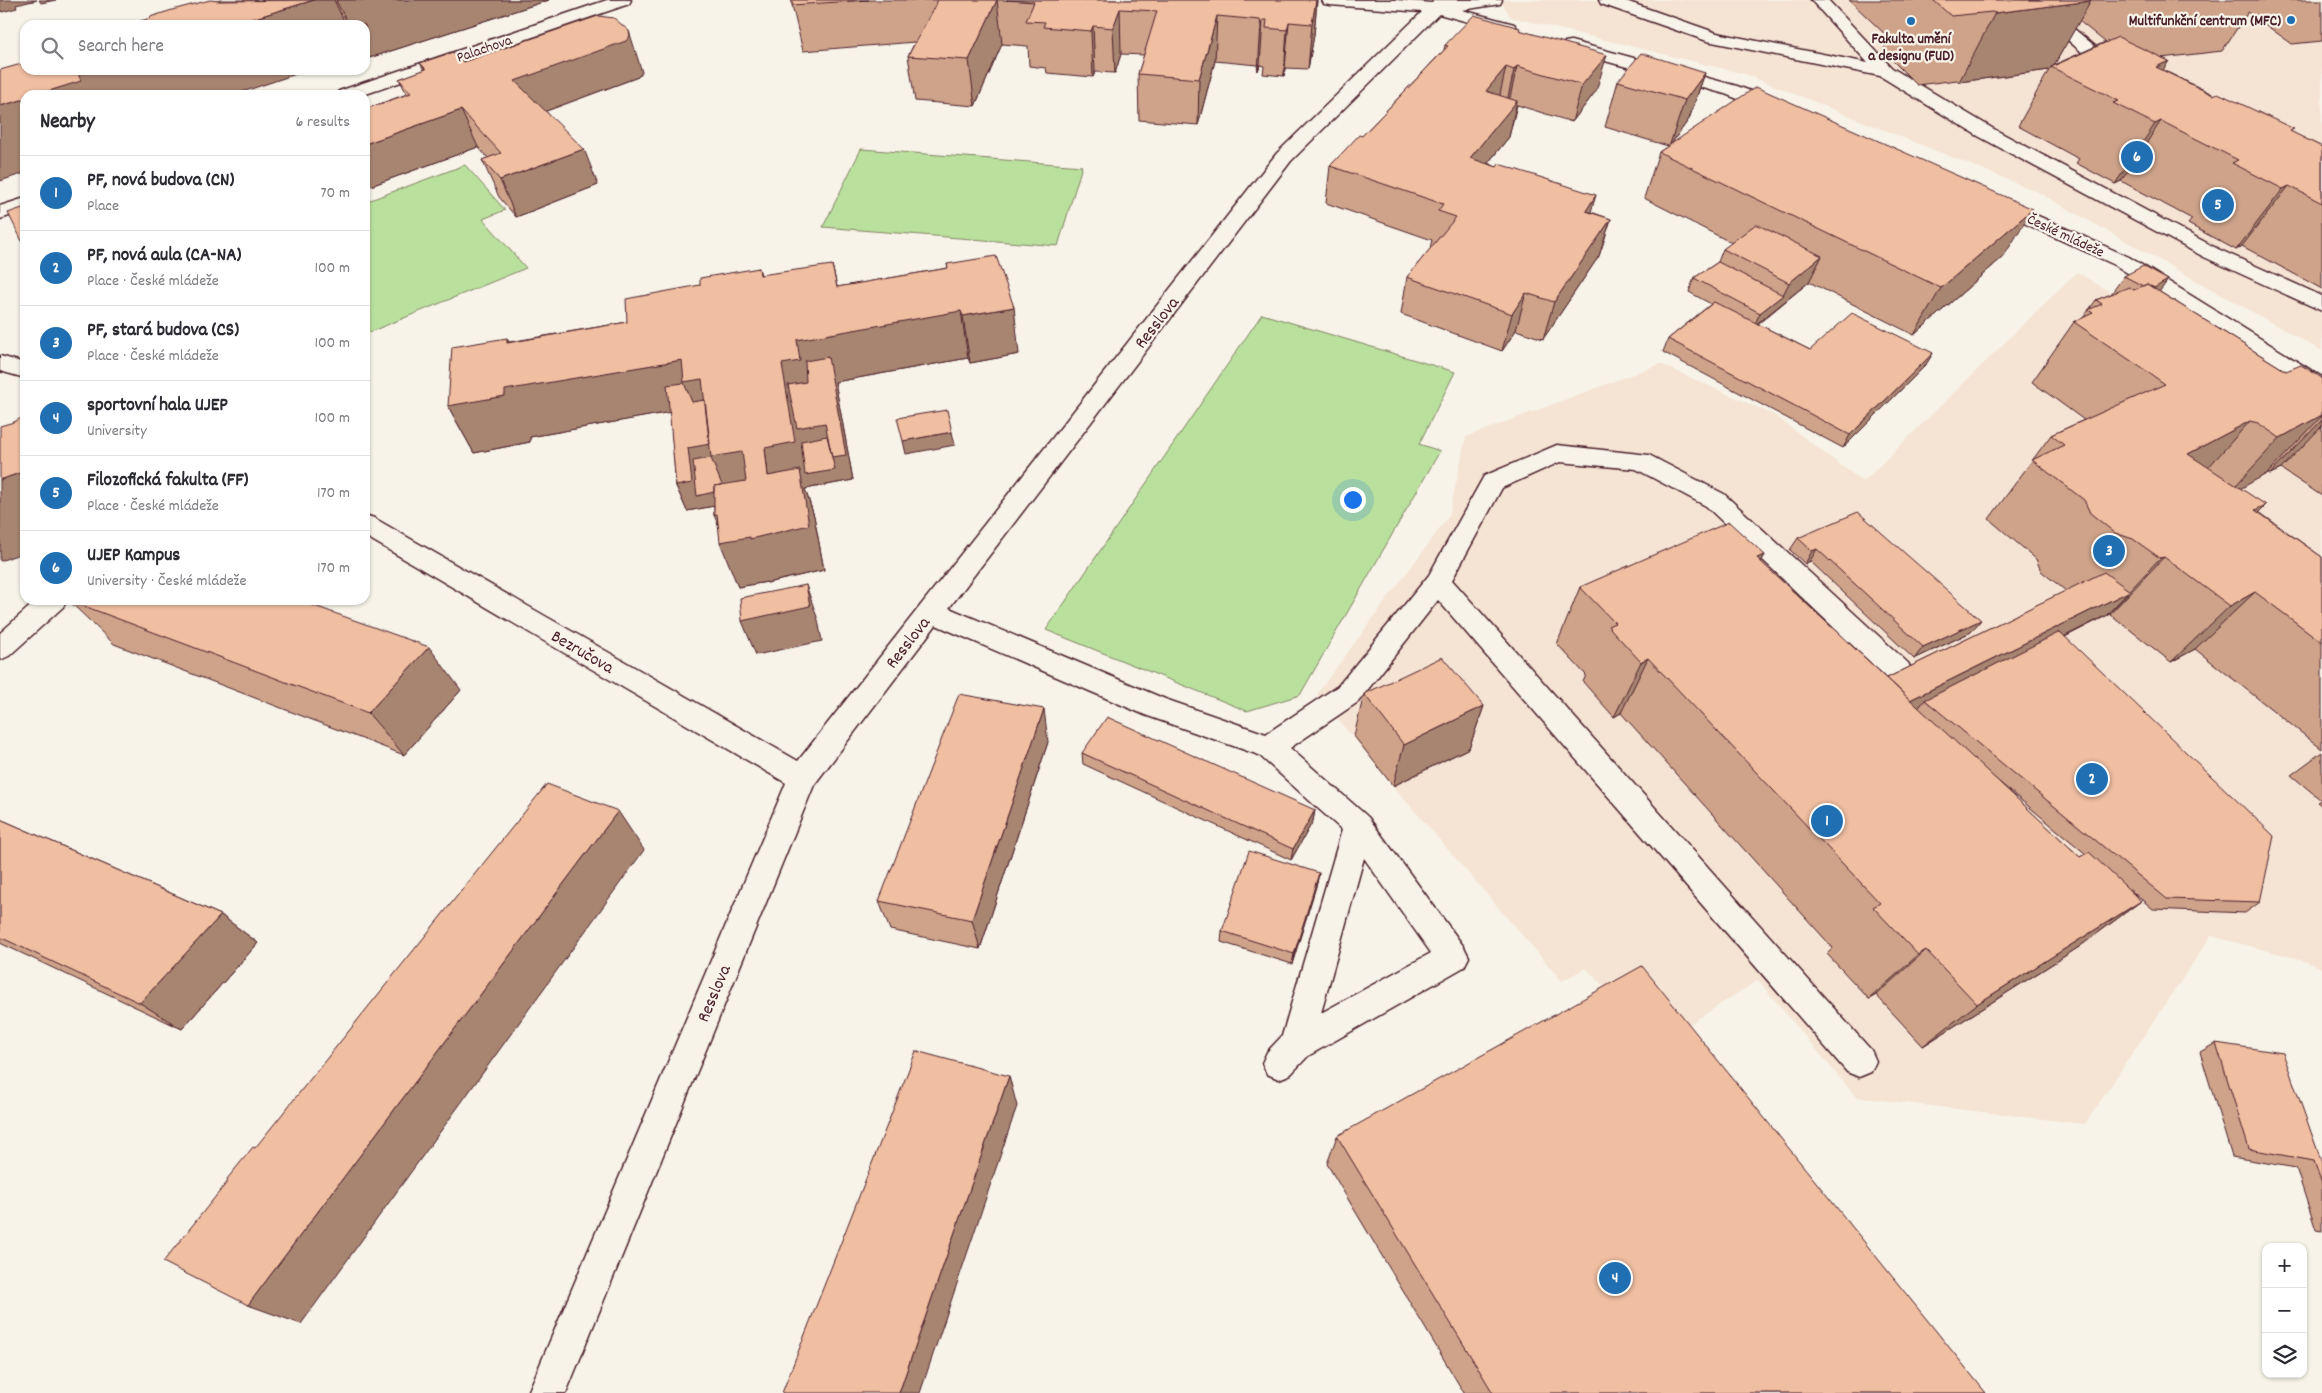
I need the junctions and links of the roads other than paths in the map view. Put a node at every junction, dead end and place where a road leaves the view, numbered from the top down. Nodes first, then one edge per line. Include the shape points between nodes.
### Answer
1 (623, 0) edge
2 (1330, 0) edge
3 (1494, 0) edge
4 (1606, 0) edge
5 (1819, 0) edge
6 (2029, 0) edge
7 (1440, 4) edge
8 (1526, 33) edge
9 (1554, 41) edge
10 (1886, 72) junction
11 (2130, 84) edge
12 (360, 90) edge
13 (1795, 115) edge
14 (1979, 195) edge
15 (20, 206) edge
16 (0, 213) edge
17 (2322, 304) edge
18 (0, 363) edge
19 (20, 369) edge
20 (2322, 387) edge
21 (370, 527) edge
22 (1438, 582) junction
23 (48, 605) edge
24 (931, 612) junction
25 (0, 649) edge
26 (1898, 671) edge
27 (1269, 747) junction
28 (802, 778) junction
29 (1358, 826) junction
30 (1859, 1061) dead end
31 (547, 1393) edge

1 - 12 street, Palachova
2 - 7 street
3 - 7 street
4 - 10 street via 1713,36
5 - 10 street
6 - 11 street
7 - 8 street
7 - 24 street, Resslova via 1284,157
9 - 13 street via 1731,90
10 - 17 street via 1986,132 2211,253
14 - 20 street, České mládeže via 2122,261
15 - 16 street
18 - 19 street
21 - 28 street, Bezručova
22 - 26 street via 1492,482 1557,453 1641,461 1715,500
22 - 27 street via 1348,694
22 - 30 street
23 - 25 street
24 - 27 street via 1155,707
24 - 28 street, Resslova
27 - 29 street
28 - 31 street, Resslova
29 - 29 street via 1453,957 1287,1054

